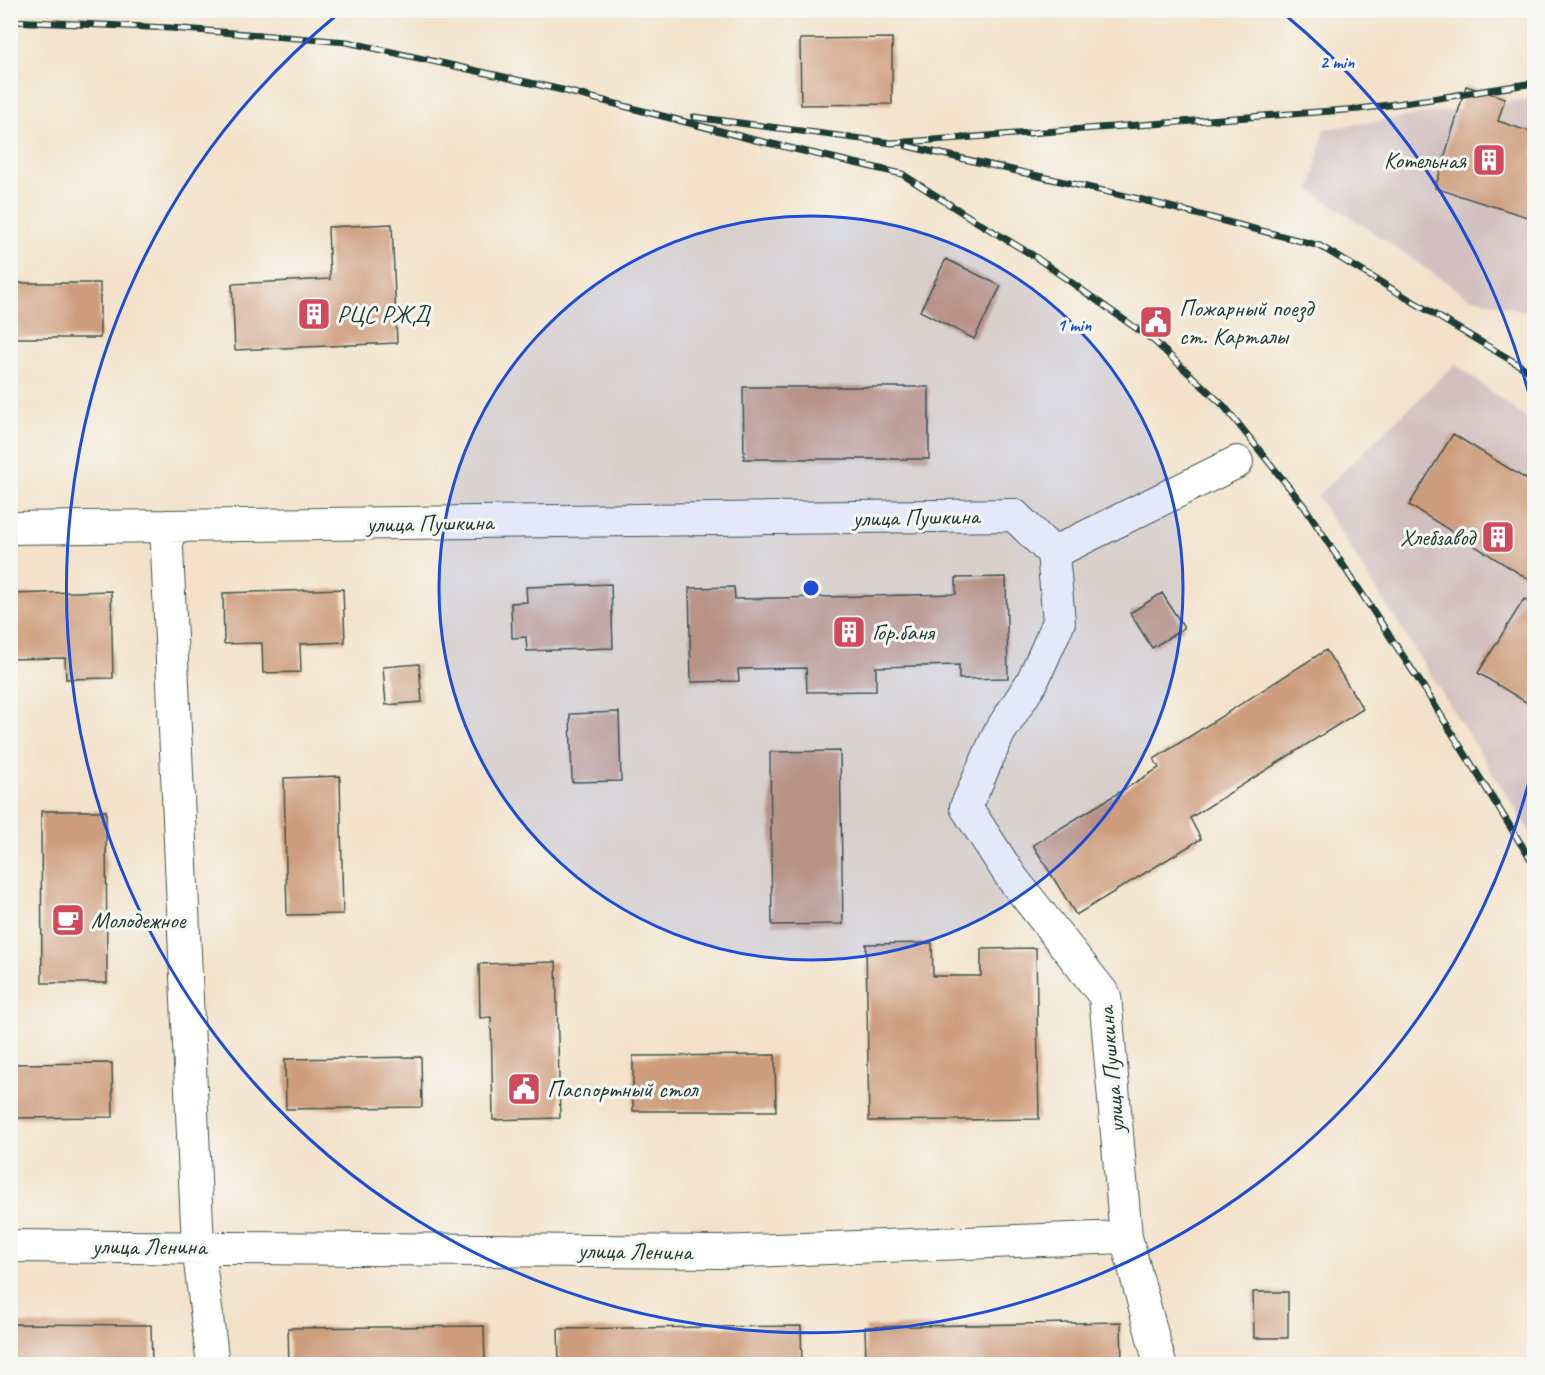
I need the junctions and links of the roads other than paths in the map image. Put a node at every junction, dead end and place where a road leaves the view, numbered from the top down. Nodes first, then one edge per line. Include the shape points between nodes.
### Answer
1 (1238, 462) dead end
2 (166, 526) junction
3 (10, 528) edge
4 (1053, 553) junction
5 (1126, 1237) junction
6 (10, 1246) edge
7 (198, 1246) junction
8 (213, 1365) edge
9 (1160, 1365) edge

1 - 4 street
2 - 3 street, улица Пушкина
2 - 4 street, улица Пушкина via 1014,515
2 - 7 street
4 - 5 street, улица Пушкина via 1059,622 1032,682 999,733 966,807 1012,878 1105,996
5 - 7 street, улица Ленина via 719,1252
5 - 9 street
6 - 7 street, улица Ленина
7 - 8 street

